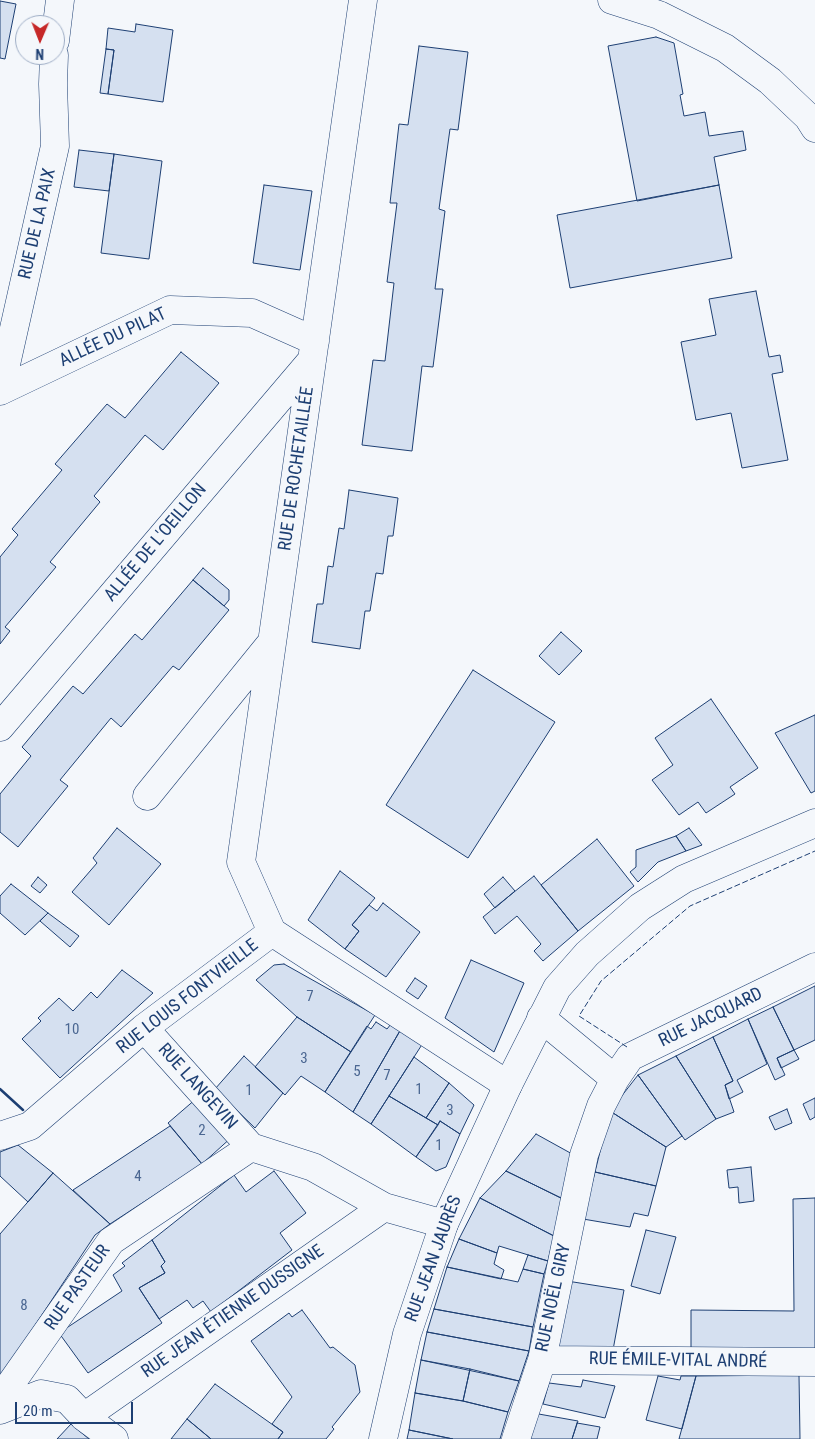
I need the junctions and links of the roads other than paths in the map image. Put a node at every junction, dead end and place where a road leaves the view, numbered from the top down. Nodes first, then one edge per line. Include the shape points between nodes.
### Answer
1 (60, 0) edge
2 (363, 0) edge
3 (612, 0) edge
4 (58, 15) edge
5 (54, 65) edge
6 (815, 128) edge
7 (313, 350) junction
8 (0, 391) edge
9 (272, 641) junction
10 (0, 727) edge
11 (147, 796) dead end
12 (815, 823) edge
13 (272, 932) junction
14 (815, 967) edge
15 (541, 1018) junction
16 (144, 1028) junction
17 (615, 1079) junction
18 (508, 1086) junction
19 (0, 1136) edge
20 (251, 1147) junction
21 (584, 1155) joint
22 (384, 1207) junction
23 (444, 1224) junction
24 (542, 1360) junction
25 (815, 1362) edge
26 (0, 1399) edge
27 (0, 1410) edge
28 (84, 1416) junction
29 (114, 1439) edge
30 (383, 1439) edge
31 (516, 1439) edge

1 - 4 street
2 - 7 street, RUE DE ROCHETAILLÉE
3 - 6 street via 659,15 725,48 770,81 808,117
5 - 8 street, RUE DE LA PAIX via 55,146
7 - 8 street, ALLÉE DU PILAT via 252,313 170,310
7 - 9 street, RUE DE ROCHETAILLÉE
7 - 10 street, ALLÉE DE L'OEILLON
9 - 11 street
9 - 13 street, RUE DE ROCHETAILLÉE via 241,862
12 - 15 street, RUE JEAN JAURÈS via 684,879 640,907 586,954 557,988
13 - 16 street, RUE LOUIS FONTVIEILLE
13 - 18 street, RUE LOUIS FONTVIEILLE
14 - 17 street, RUE JACQUARD via 630,1058
15 - 17 street
15 - 18 street, RUE JEAN JAURÈS
16 - 19 street, RUE LOUIS FONTVIEILLE via 30,1126
16 - 20 street, RUE LANGEVIN
17 - 21 street, RUE JACQUARD
18 - 23 street, RUE JEAN JAURÈS
20 - 22 street via 313,1167
20 - 26 street, RUE PASTEUR via 111,1240
21 - 24 street, RUE NOËL GIRY
22 - 23 street
22 - 28 street, RUE JEAN ÉTIENNE DUSSIGNE
23 - 30 street, RUE JEAN JAURÈS via 407,1334
24 - 25 street, RUE ÉMILE-VITAL ANDRÉ
24 - 31 street, RUE NOËL GIRY
27 - 28 street via 42,1394 67,1399
28 - 29 street

